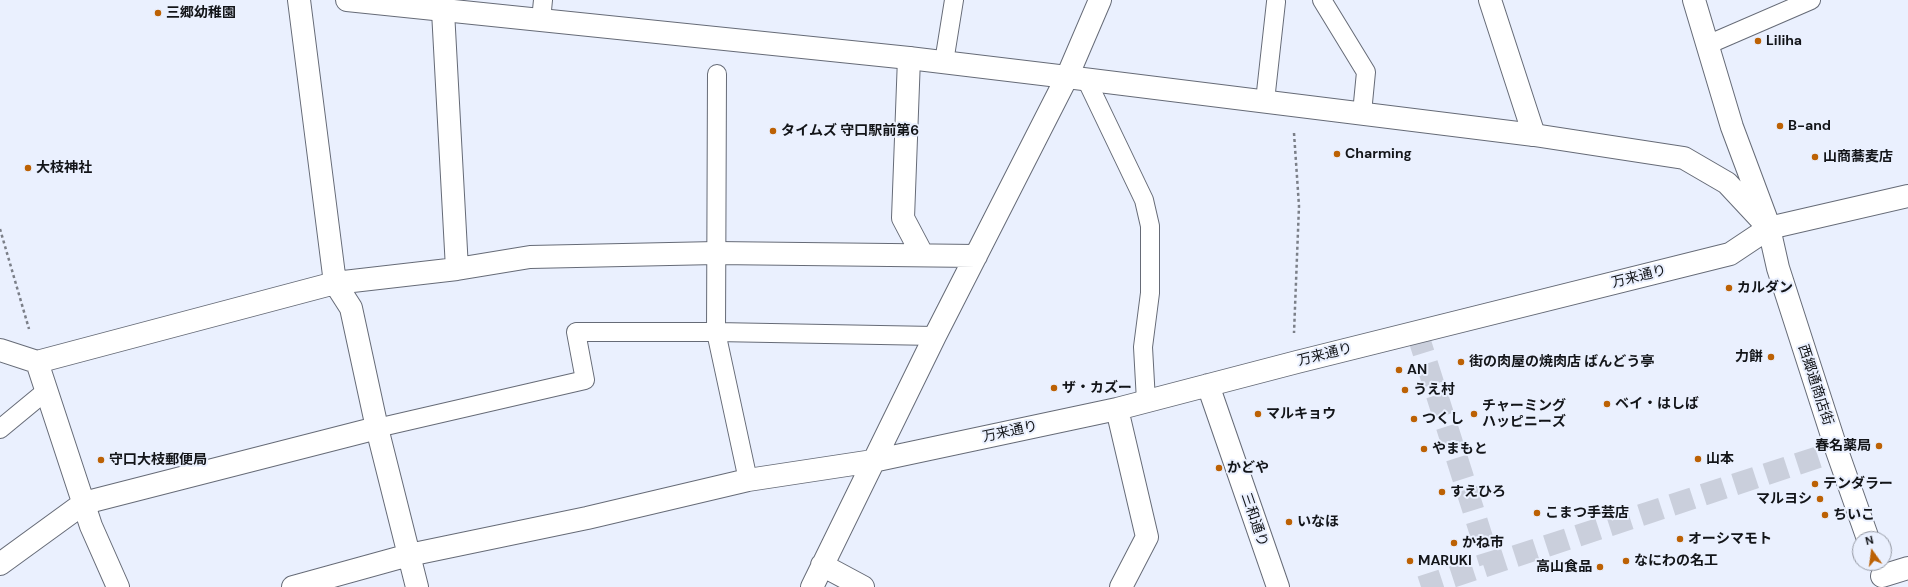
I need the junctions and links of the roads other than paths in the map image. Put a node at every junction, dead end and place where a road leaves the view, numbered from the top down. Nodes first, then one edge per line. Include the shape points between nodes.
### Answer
1 (298, 0) edge
2 (347, 0) edge
3 (954, 0) edge
4 (1100, 0) edge
5 (1322, 0) edge
6 (1490, 0) edge
7 (1694, 0) edge
8 (1811, 0) edge
9 (1277, 1) edge
10 (542, 10) edge
11 (443, 11) junction
12 (1707, 45) junction
13 (909, 58) junction
14 (944, 62) junction
15 (717, 74) dead end
16 (1077, 78) junction
17 (1265, 101) junction
18 (1362, 113) junction
19 (1534, 135) junction
20 (1908, 196) edge
21 (1769, 228) junction
22 (716, 253) junction
23 (922, 254) junction
24 (976, 256) junction
25 (457, 269) junction
26 (335, 283) junction
27 (716, 332) junction
28 (935, 336) junction
29 (0, 350) edge
30 (36, 362) junction
31 (1208, 385) junction
32 (46, 391) junction
33 (1146, 401) junction
34 (1117, 409) junction
35 (377, 428) junction
36 (0, 429) edge
37 (873, 461) junction
38 (748, 480) junction
39 (84, 503) junction
40 (1865, 531) edge
41 (409, 555) junction
42 (0, 564) edge
43 (822, 565) junction
44 (1908, 568) edge
45 (1881, 575) edge
46 (118, 587) edge
47 (293, 587) edge
48 (416, 587) edge
49 (812, 587) edge
50 (863, 587) edge
51 (1121, 587) edge
52 (1278, 587) edge

1 - 26 street
2 - 11 street
3 - 14 lane
4 - 16 street
5 - 18 lane via 1366,72
6 - 19 street
7 - 12 street, 西郷通商店街
8 - 12 lane
9 - 17 lane
10 - 11 street
10 - 13 street
11 - 25 street
12 - 21 street, 西郷通商店街 via 1732,127
13 - 14 street
13 - 23 street via 903,218
14 - 16 street
15 - 22 lane
16 - 17 street
16 - 24 street
16 - 33 lane via 1144,200 1150,226 1150,293 1143,347
17 - 18 street
18 - 19 street
19 - 21 street via 1684,158 1727,183
20 - 21 street
21 - 31 street, 万来通り via 1730,254
21 - 40 street, 西郷通商店街 via 1782,282 1836,451
22 - 23 street
22 - 25 street via 530,257
22 - 27 lane
23 - 24 street
24 - 28 street
25 - 26 street
26 - 30 street
26 - 35 street via 351,308
27 - 28 lane
27 - 35 lane via 576,332 585,380
27 - 38 lane
28 - 37 street
29 - 30 street
30 - 32 street
31 - 33 street, 万来通り
31 - 52 street, 三和通り
32 - 36 lane
32 - 39 street
33 - 34 street, 万来通り
34 - 37 street, 万来通り
34 - 51 street via 1147,537
35 - 39 street
35 - 41 street
37 - 38 street, 万来通り
37 - 43 street
38 - 41 street, 万来通り via 587,518
39 - 42 street
39 - 46 street via 91,526
41 - 47 street, 万来通り
41 - 48 street
43 - 49 street
43 - 50 street
44 - 45 street

